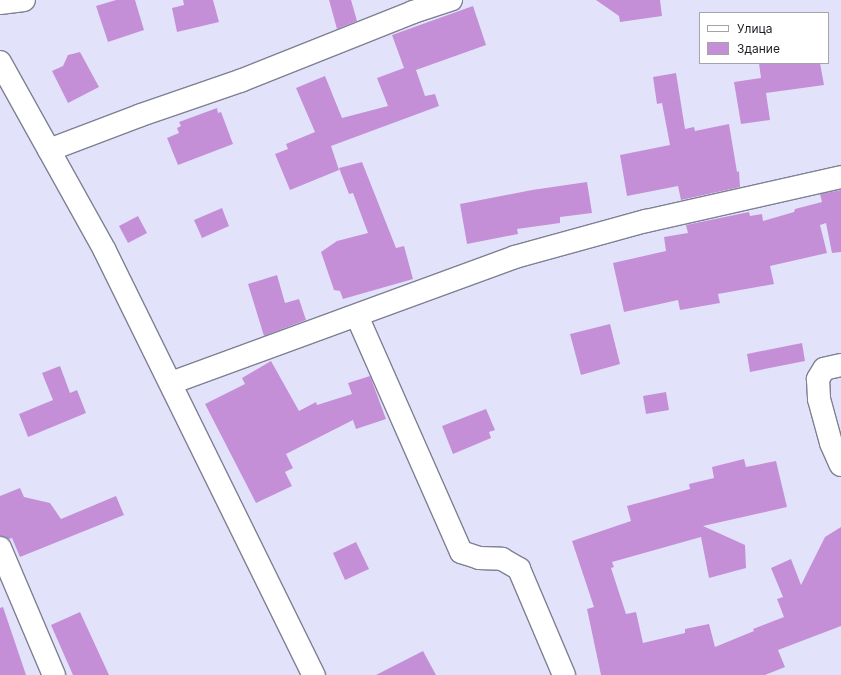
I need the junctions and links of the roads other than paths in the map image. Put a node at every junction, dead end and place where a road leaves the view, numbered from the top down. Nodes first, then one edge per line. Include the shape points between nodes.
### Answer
1 (24, 0) edge
2 (451, 0) edge
3 (0, 3) edge
4 (0, 62) edge
5 (49, 150) junction
6 (841, 177) edge
7 (357, 316) junction
8 (841, 365) edge
9 (171, 383) junction
10 (841, 465) edge
11 (0, 548) edge
12 (54, 675) edge
13 (314, 675) edge
14 (564, 675) edge

1 - 3 street
2 - 5 street via 413,12 240,82 141,115
4 - 5 street
5 - 9 street via 105,251
6 - 7 street via 646,221 515,257
7 - 9 street
7 - 14 street via 461,552 479,558 502,559 520,569
8 - 10 street via 824,369 818,379 819,398 831,443
9 - 13 street
11 - 12 street

